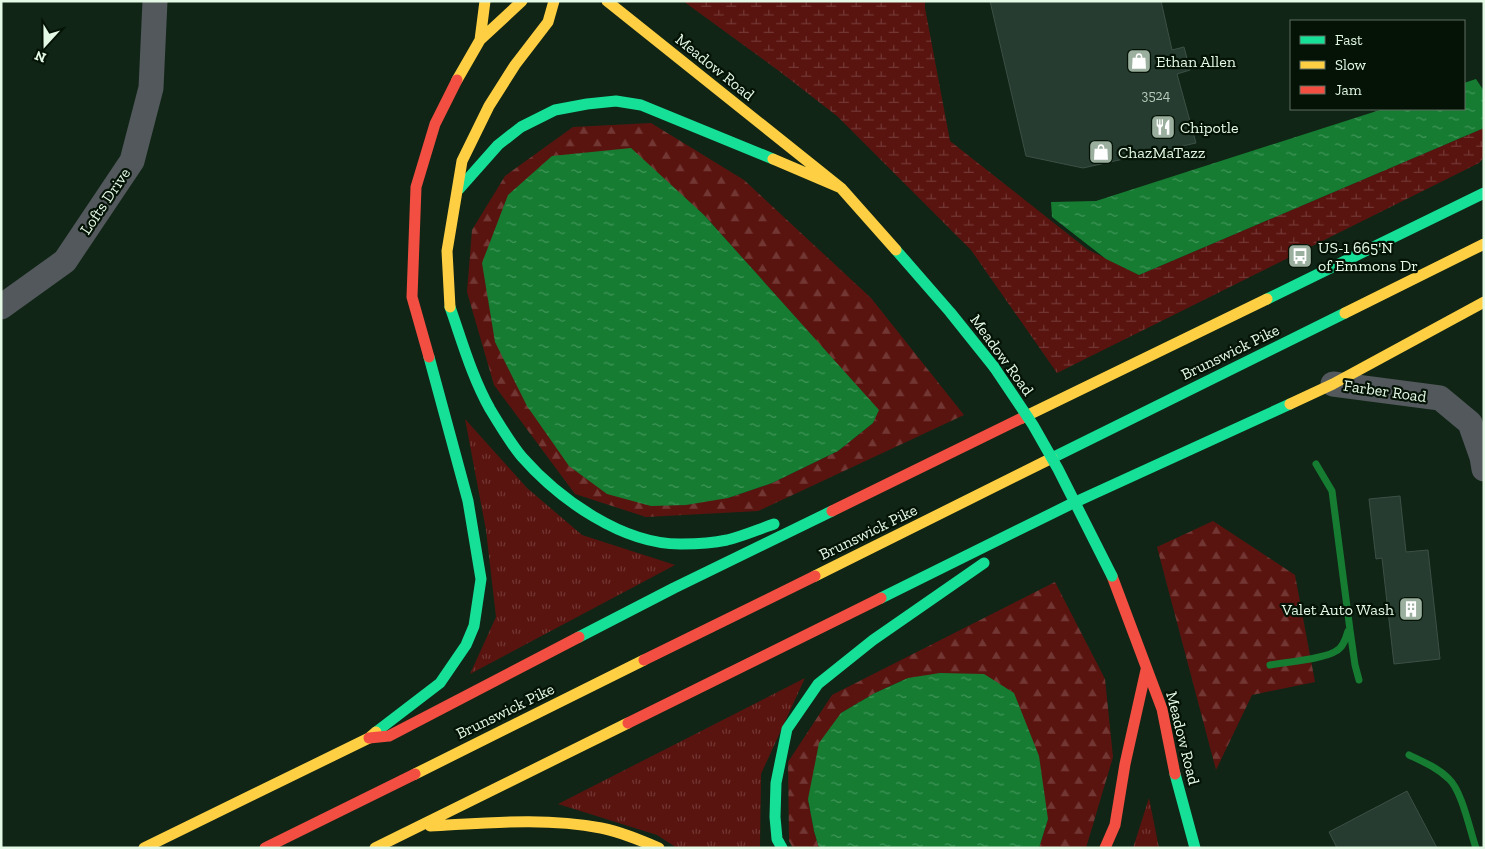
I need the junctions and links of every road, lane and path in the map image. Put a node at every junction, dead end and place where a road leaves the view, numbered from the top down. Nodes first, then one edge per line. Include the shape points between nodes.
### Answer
1 (155, 1) edge
2 (485, 1) edge
3 (522, 1) edge
4 (554, 1) edge
5 (607, 1) edge
6 (480, 40) junction
7 (840, 188) junction
8 (1484, 193) edge
9 (455, 194) junction
10 (1484, 244) edge
11 (1484, 302) edge
12 (1, 307) edge
13 (1333, 384) junction
14 (1484, 469) edge
15 (877, 490) junction
16 (1070, 506) junction
17 (1146, 670) junction
18 (369, 738) junction
19 (418, 826) junction
20 (144, 848) edge
21 (265, 848) edge
22 (375, 848) edge
23 (659, 848) edge
24 (782, 848) edge
25 (1105, 848) edge
26 (1195, 848) edge

1 - 12 street, Lofts Drive via 152,88 132,161 65,261
2 - 6 main road
3 - 6 main road
4 - 9 main road via 548,22 488,106 462,161
5 - 7 main road, Meadow Road
6 - 18 main road via 435,124 416,188 412,297 468,501 481,580 474,626 456,662 440,683
7 - 9 main road via 642,105 616,101 555,110 521,127 498,145
7 - 17 main road, Meadow Road, bridge via 950,312 994,367 1037,433 1112,576
8 - 15 main road
9 - 15 main road via 446,250 450,306 468,360 490,409 526,462 552,487 593,516 644,539 680,544 726,540
10 - 21 main road, Brunswick Pike
11 - 13 main road
13 - 14 street, Farber Road via 1440,398 1470,423
13 - 16 main road
15 - 18 main road via 674,588 389,736
16 - 19 main road
16 - 24 main road via 873,640 818,684 787,729 776,783 777,840
17 - 25 main road via 1115,825
17 - 26 main road, Meadow Road via 1162,710 1177,784
18 - 20 main road
19 - 22 main road
19 - 23 main road via 546,820 594,826

